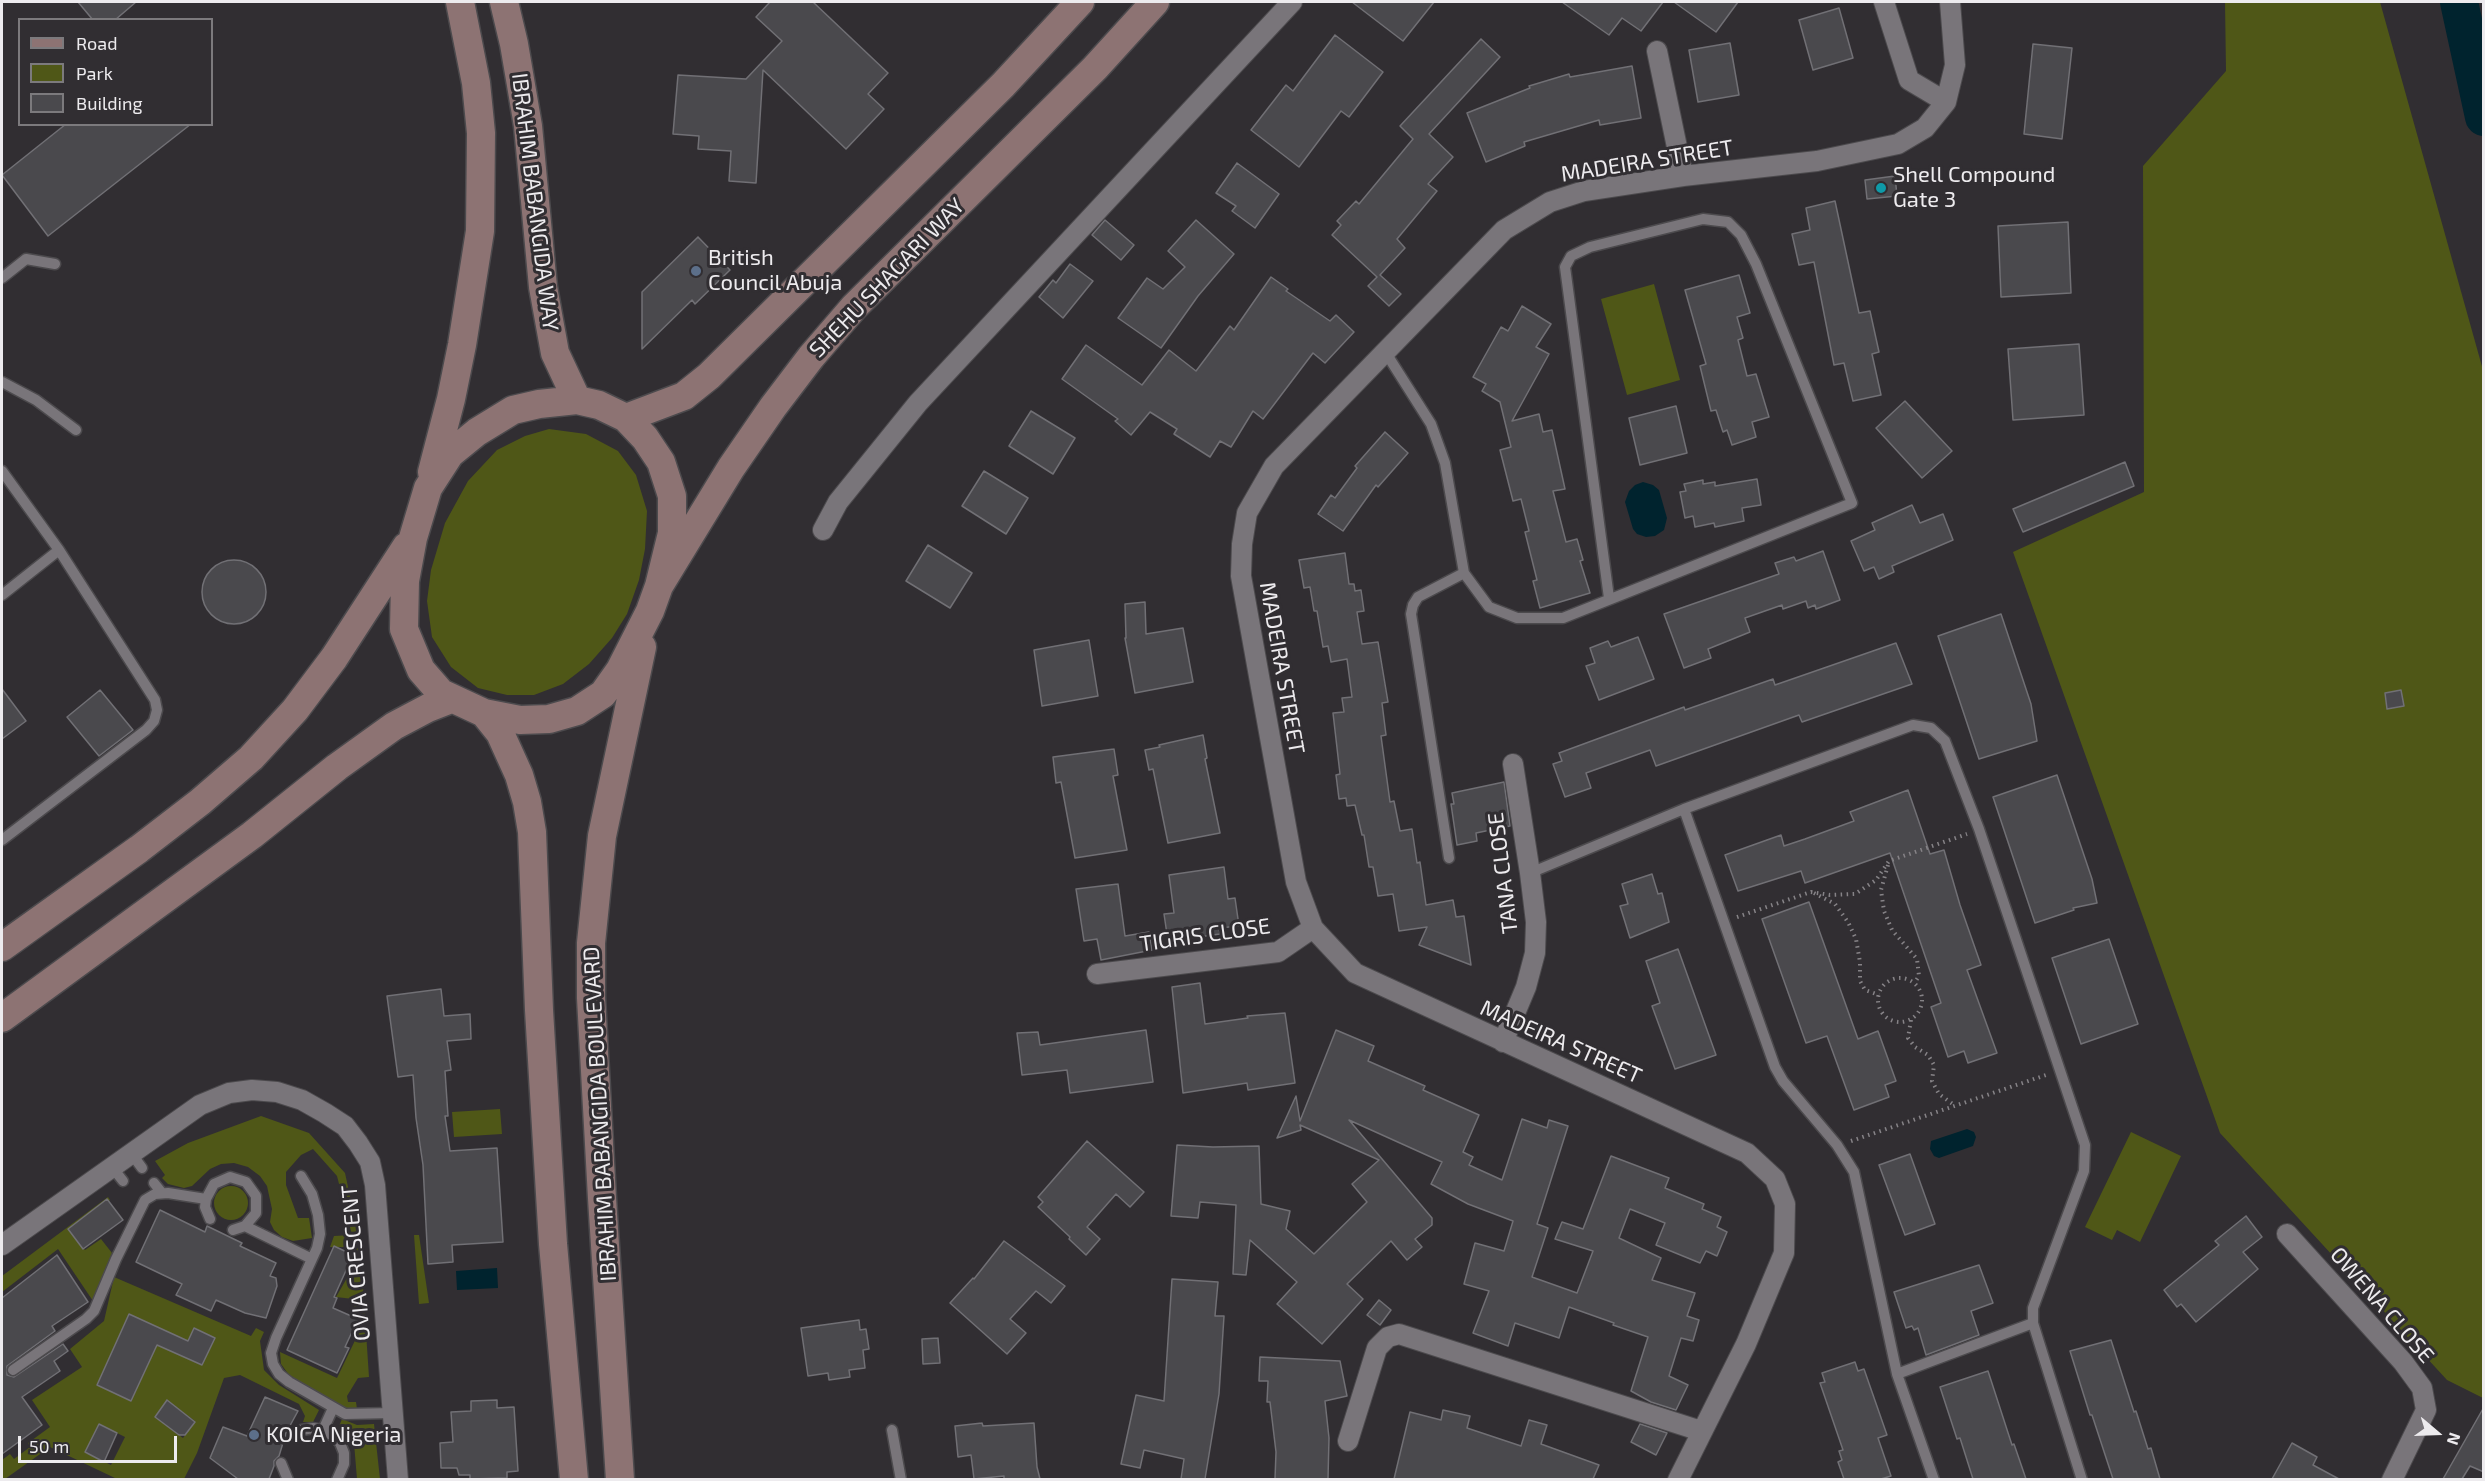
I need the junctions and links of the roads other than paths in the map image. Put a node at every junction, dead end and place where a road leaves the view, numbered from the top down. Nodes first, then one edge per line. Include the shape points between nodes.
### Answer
1 (460, 2) edge
2 (504, 2) edge
3 (1080, 2) edge
4 (1155, 2) edge
5 (1292, 2) edge
6 (1884, 2) edge
7 (1950, 2) edge
8 (1657, 51) dead end
9 (1946, 102) junction
10 (1683, 176) junction
11 (55, 264) dead end
12 (2, 278) edge
13 (1386, 353) junction
14 (2, 382) edge
15 (577, 400) junction
16 (626, 418) junction
17 (76, 430) dead end
18 (2, 471) edge
19 (428, 488) junction
20 (823, 530) dead end
21 (413, 538) junction
22 (59, 550) junction
23 (1464, 573) junction
24 (2, 595) edge
25 (654, 598) junction
26 (1609, 598) junction
27 (452, 699) junction
28 (484, 713) junction
29 (1513, 765) dead end
30 (1684, 810) junction
31 (2, 840) edge
32 (1449, 858) dead end
33 (1530, 873) junction
34 (1313, 928) junction
35 (2, 947) edge
36 (1097, 974) dead end
37 (2, 1018) edge
38 (1503, 1042) junction
39 (301, 1176) dead end
40 (154, 1183) dead end
41 (162, 1193) junction
42 (206, 1199) junction
43 (210, 1219) dead end
44 (245, 1226) junction
45 (232, 1230) dead end
46 (2287, 1234) dead end
47 (2, 1245) edge
48 (312, 1259) junction
49 (2033, 1323) junction
50 (13, 1370) dead end
51 (1897, 1374) junction
52 (333, 1408) junction
53 (393, 1413) junction
54 (323, 1430) junction
55 (892, 1430) dead end
56 (1701, 1431) junction
57 (293, 1436) dead end
58 (1348, 1441) dead end
59 (281, 1463) dead end
60 (288, 1479) edge
61 (337, 1479) edge
62 (398, 1479) edge
63 (574, 1479) edge
64 (620, 1479) edge
65 (901, 1479) edge
66 (1678, 1479) edge
67 (1934, 1479) edge
68 (2082, 1479) edge
69 (2392, 1479) edge

1 - 19 main road, IBRAHIM BABANGIDA WAY via 481,133 480,231 451,399
2 - 15 main road, IBRAHIM BABANGIDA WAY via 528,126 543,287 555,353
3 - 16 main road via 1003,85 709,376 684,396
4 - 25 main road, SHEHU SHAGARI WAY via 1095,68 854,307 818,349 731,468
5 - 20 street via 918,403 838,502
6 - 9 street via 1909,80
7 - 9 street, MADEIRA STREET via 1955,64
8 - 10 street
9 - 10 street, MADEIRA STREET via 1925,128 1898,144 1817,161
10 - 13 street, MADEIRA STREET via 1584,191 1550,202 1504,231
11 - 12 lane via 26,259
13 - 23 lane via 1431,424 1444,463
13 - 34 street, MADEIRA STREET via 1274,466 1247,513 1242,544 1241,576 1296,882
14 - 17 lane via 36,400
15 - 16 main road
15 - 19 main road via 513,410 450,454
16 - 25 main road via 661,462 672,496 672,533
18 - 22 lane
19 - 21 main road
21 - 27 main road via 405,580 404,629 422,670 441,693
21 - 35 main road via 334,658 252,758 139,849
22 - 24 lane
22 - 31 lane via 155,700 157,710 146,730
23 - 26 lane via 1489,607 1517,618 1563,618
23 - 32 lane via 1418,597 1411,614
25 - 28 main road via 620,670 603,694 577,711 549,719 520,720
25 - 64 main road, IBRAHIM BABANGIDA BOULEVARD via 602,836 591,943
26 - 26 lane via 1852,503 1756,264 1741,235 1728,222 1703,219 1590,247 1571,256 1565,267
27 - 28 main road
27 - 37 main road via 394,726
28 - 63 main road via 500,733 519,775 532,832 553,1244
29 - 33 street, TANA CLOSE
30 - 33 lane
30 - 49 lane via 1913,725 1931,728 1945,741 1979,829 2085,1144 2084,1171 2033,1308
30 - 51 lane via 1775,1066 1854,1172
33 - 38 street, TANA CLOSE via 1535,953 1526,987
34 - 36 street, TIGRIS CLOSE via 1278,952
34 - 38 street, MADEIRA STREET via 1355,973
38 - 56 street, MADEIRA STREET via 1747,1153 1775,1179 1785,1204 1784,1253 1746,1344
39 - 48 lane via 318,1215 320,1234
40 - 41 lane
41 - 42 lane
41 - 50 lane via 138,1201 94,1311
42 - 43 lane
42 - 44 lane via 214,1184 222,1179 246,1182 257,1204
44 - 45 lane
44 - 48 lane
46 - 69 street, OWENA CLOSE via 2422,1388 2426,1410
47 - 53 street, OVIA CRESCENT via 118,1174 200,1105 229,1093 252,1090 302,1100 345,1126 370,1162
48 - 52 lane via 276,1338 273,1364 289,1382
49 - 51 lane
49 - 68 lane
51 - 67 lane
52 - 53 lane via 354,1415
52 - 54 lane
53 - 62 street, OVIA CRESCENT
54 - 57 lane via 302,1430
54 - 61 lane via 333,1436 344,1453
55 - 65 lane
56 - 58 street via 1399,1334 1388,1337 1377,1348
56 - 66 street, MADEIRA STREET
59 - 60 lane

